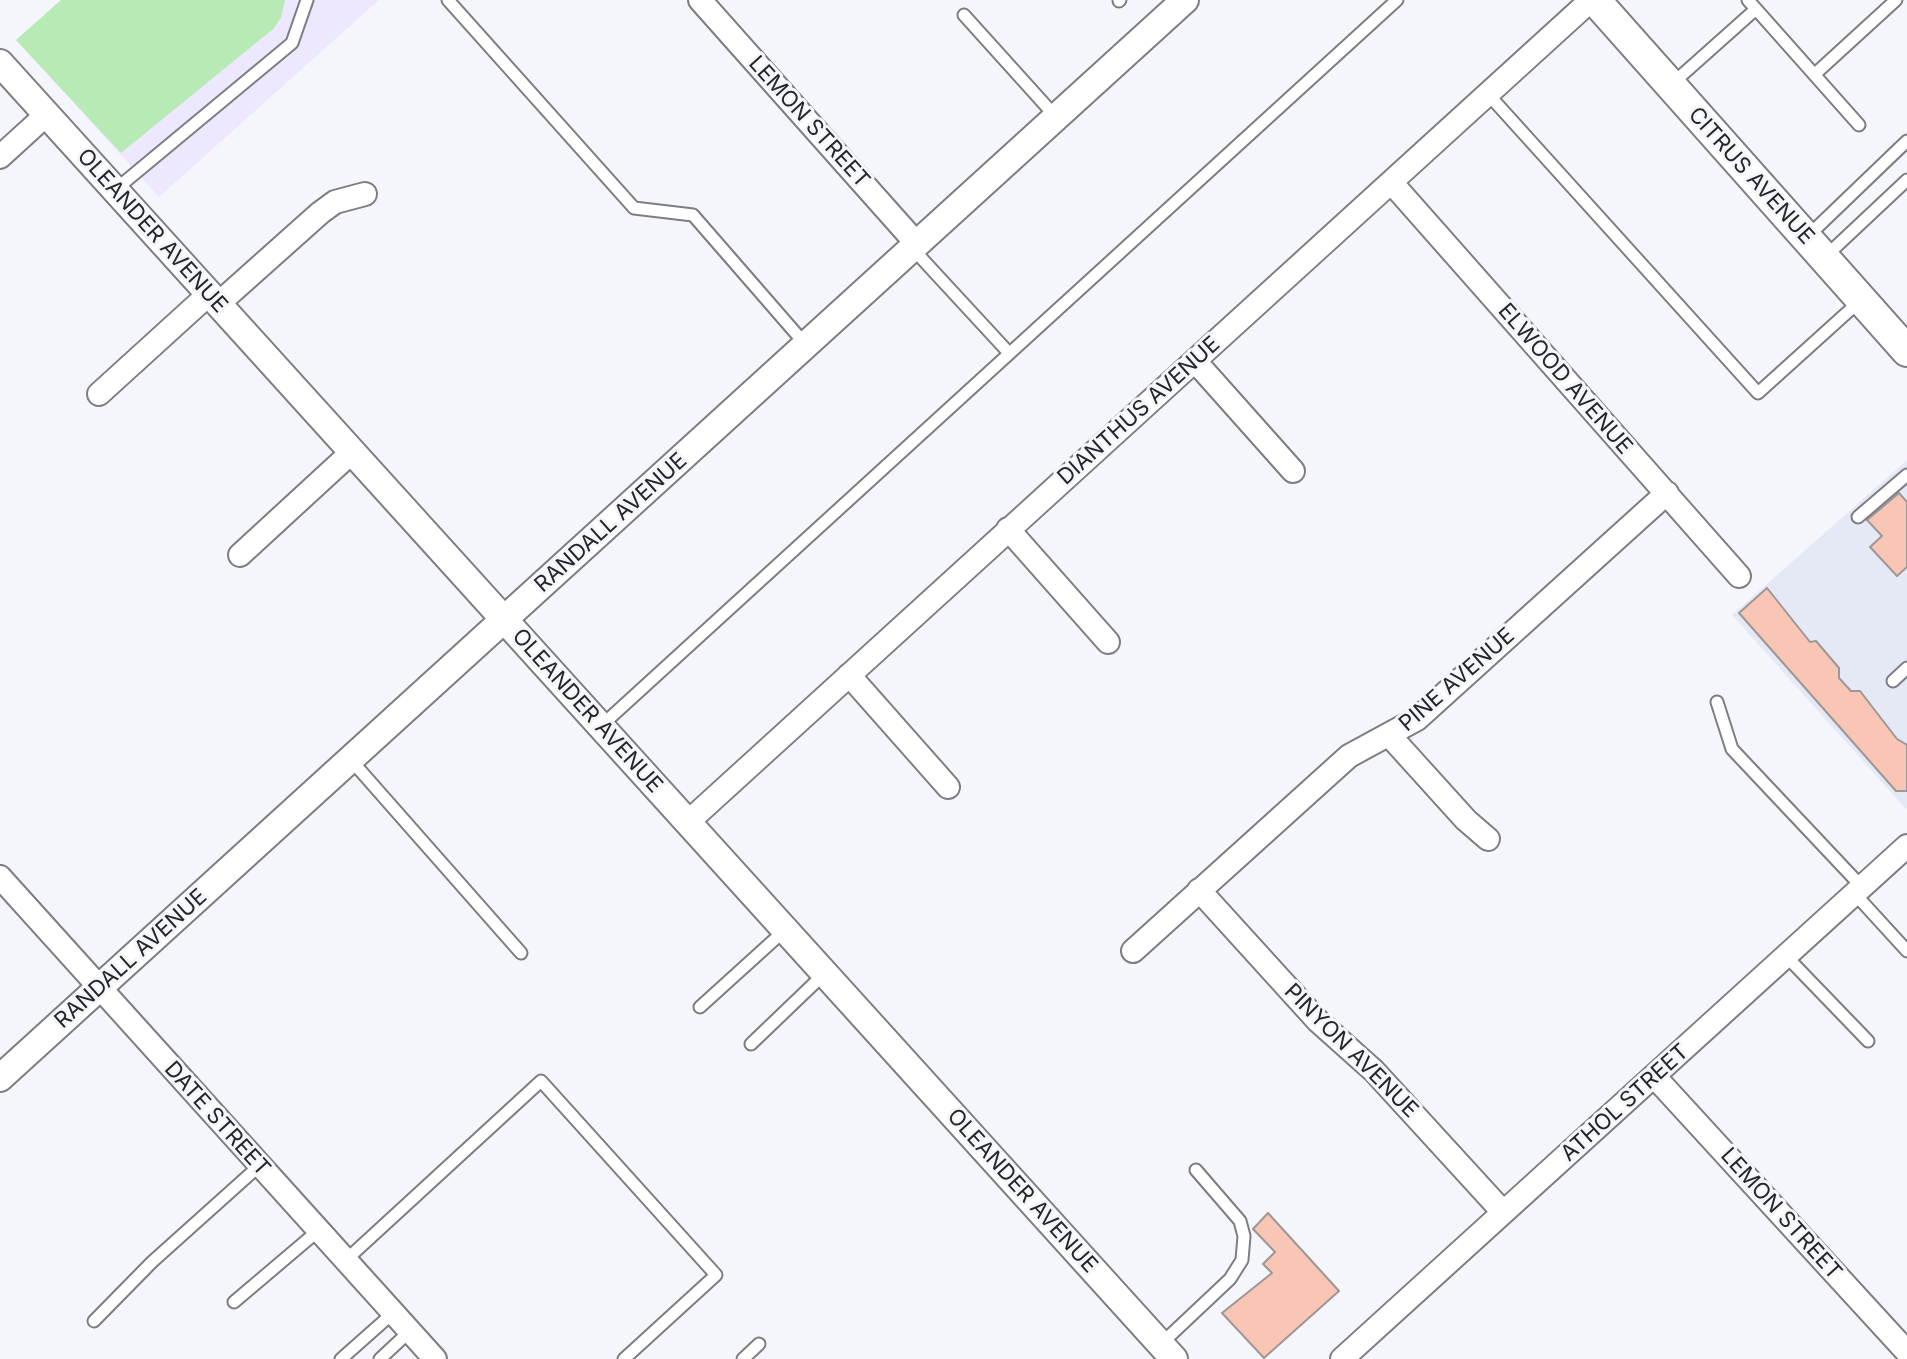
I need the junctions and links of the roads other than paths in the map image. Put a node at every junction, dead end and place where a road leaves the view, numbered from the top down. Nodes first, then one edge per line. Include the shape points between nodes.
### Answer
1 (307, 0) edge
2 (448, 0) edge
3 (700, 0) edge
4 (1185, 0) edge
5 (1397, 0) edge
6 (1593, 0) edge
7 (1896, 0) edge
8 (1752, 5) edge
9 (964, 15) dead end
10 (0, 63) edge
11 (1815, 74) junction
12 (1671, 85) junction
13 (1488, 94) junction
14 (46, 115) junction
15 (1056, 118) junction
16 (1859, 125) dead end
17 (1907, 141) edge
18 (0, 157) edge
19 (1907, 180) edge
20 (1391, 182) junction
21 (115, 191) junction
22 (365, 194) dead end
23 (915, 247) junction
24 (1815, 248) junction
25 (213, 299) junction
26 (1861, 300) junction
27 (806, 346) junction
28 (1906, 348) edge
29 (1009, 353) junction
30 (1195, 361) junction
31 (99, 394) dead end
32 (352, 452) junction
33 (1293, 471) dead end
34 (1907, 475) edge
35 (1667, 493) junction
36 (1858, 517) dead end
37 (1008, 529) junction
38 (240, 555) dead end
39 (1739, 576) dead end
40 (505, 620) junction
41 (1108, 642) dead end
42 (1907, 668) edge
43 (849, 675) junction
44 (1893, 681) dead end
45 (1717, 702) dead end
46 (601, 726) junction
47 (1390, 736) junction
48 (350, 760) junction
49 (948, 787) dead end
50 (688, 822) junction
51 (1488, 839) dead end
52 (1907, 846) edge
53 (0, 877) edge
54 (1199, 890) junction
55 (1858, 890) junction
56 (786, 930) junction
57 (1133, 951) dead end
58 (1907, 951) edge
59 (521, 953) dead end
60 (1786, 956) junction
61 (825, 973) junction
62 (99, 987) junction
63 (700, 1007) dead end
64 (1868, 1041) dead end
65 (751, 1044) dead end
66 (1654, 1076) junction
67 (0, 1078) edge
68 (259, 1166) junction
69 (1196, 1170) dead end
70 (1503, 1212) junction
71 (319, 1230) junction
72 (346, 1260) junction
73 (234, 1302) dead end
74 (393, 1313) junction
75 (94, 1321) dead end
76 (410, 1331) junction
77 (759, 1344) dead end
78 (1168, 1352) edge
79 (1907, 1352) edge
80 (341, 1359) edge
81 (380, 1359) edge
82 (435, 1359) edge
83 (624, 1359) edge
84 (743, 1359) edge
85 (1342, 1359) edge

1 - 21 lane via 292,43
2 - 27 lane via 634,208 693,215
3 - 23 street, LEMON STREET
4 - 15 street, RANDALL AVENUE
5 - 29 lane
6 - 12 main road, CITRUS AVENUE
6 - 13 street, DIANTHUS AVENUE
7 - 11 lane
8 - 11 lane
8 - 12 lane
9 - 15 lane
10 - 14 street, OLEANDER AVENUE
11 - 16 lane
12 - 24 main road, CITRUS AVENUE
13 - 20 street, DIANTHUS AVENUE
13 - 26 lane via 1758,393
14 - 18 street
14 - 21 street, OLEANDER AVENUE
15 - 23 street, RANDALL AVENUE
17 - 24 lane
19 - 24 lane
20 - 30 street, DIANTHUS AVENUE
20 - 35 street, ELWOOD AVENUE
21 - 25 street, OLEANDER AVENUE
22 - 25 street via 335,202
23 - 27 street, RANDALL AVENUE
23 - 29 lane
24 - 26 main road, CITRUS AVENUE
25 - 31 street
25 - 32 street, OLEANDER AVENUE
26 - 28 main road, CITRUS AVENUE
27 - 40 street, RANDALL AVENUE
29 - 46 lane
30 - 33 street
30 - 37 street, DIANTHUS AVENUE
32 - 38 street
32 - 40 street, OLEANDER AVENUE
34 - 36 lane
35 - 39 street, ELWOOD AVENUE
35 - 47 street, PINE AVENUE via 1417,719
37 - 41 street
37 - 43 street, DIANTHUS AVENUE
40 - 46 street, OLEANDER AVENUE
40 - 48 street, RANDALL AVENUE
42 - 44 lane
43 - 49 street
43 - 50 street, DIANTHUS AVENUE
45 - 55 lane via 1732,749
46 - 50 street, OLEANDER AVENUE
47 - 51 street
47 - 54 street, PINE AVENUE via 1349,756
48 - 59 lane
48 - 62 street, RANDALL AVENUE
50 - 56 street, OLEANDER AVENUE
52 - 55 street, ATHOL STREET
53 - 62 street, DATE STREET
54 - 57 street, PINE AVENUE
54 - 70 street, PINYON AVENUE
55 - 58 lane
55 - 60 street, ATHOL STREET
56 - 61 street, OLEANDER AVENUE
56 - 63 lane
60 - 64 lane
60 - 66 street, ATHOL STREET
61 - 65 lane
61 - 78 street, OLEANDER AVENUE
62 - 67 street, RANDALL AVENUE
62 - 68 street, DATE STREET
66 - 70 street, ATHOL STREET
66 - 79 street, LEMON STREET
68 - 71 street, DATE STREET
68 - 75 lane
69 - 78 lane via 1240,1221 1242,1260
70 - 85 street, ATHOL STREET
71 - 72 street, DATE STREET
71 - 73 lane
72 - 74 street, DATE STREET
72 - 83 lane via 541,1081 716,1275
74 - 76 street, DATE STREET
74 - 80 lane
76 - 81 lane
76 - 82 street, DATE STREET
77 - 84 lane

